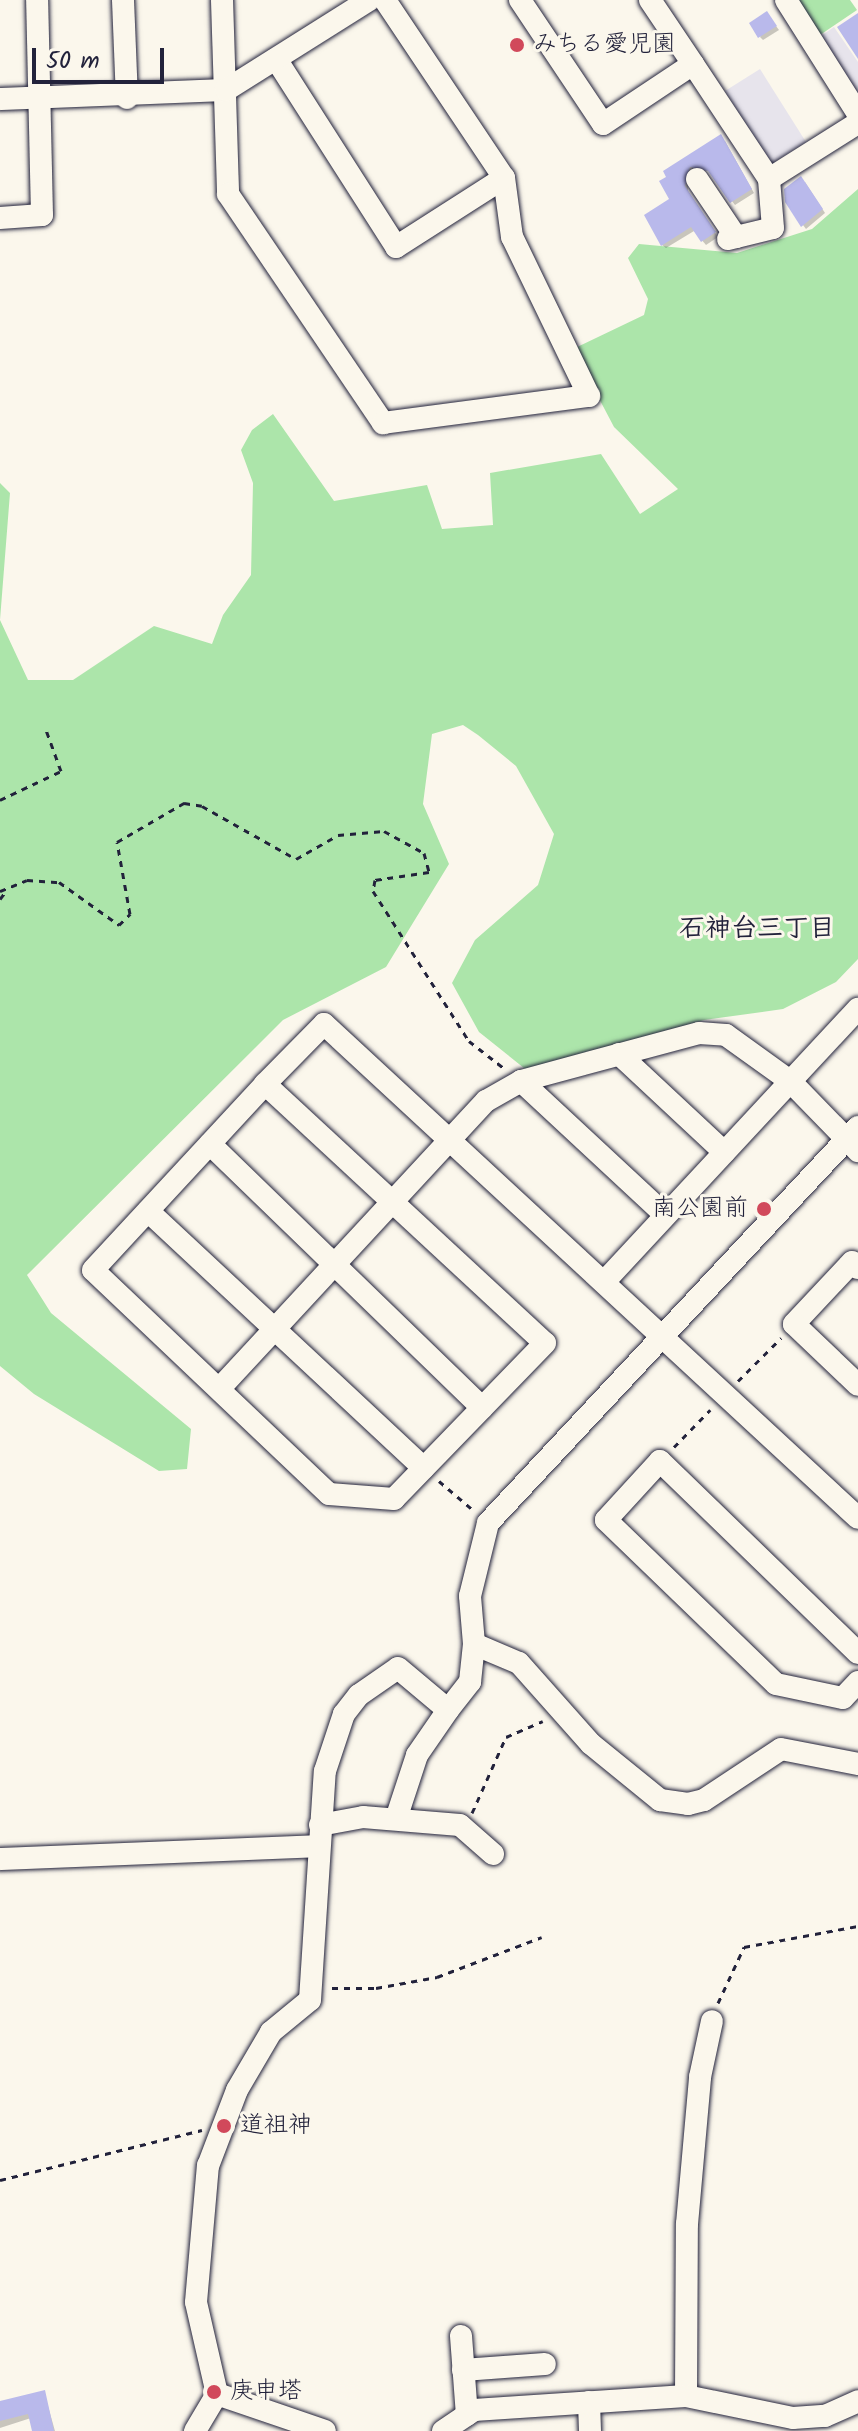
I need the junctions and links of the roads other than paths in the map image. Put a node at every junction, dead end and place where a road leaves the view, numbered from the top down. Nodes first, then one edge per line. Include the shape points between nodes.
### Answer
1 (37, 0) edge
2 (123, 0) edge
3 (222, 0) edge
4 (369, 0) edge
5 (385, 0) edge
6 (520, 0) edge
7 (650, 0) edge
8 (786, 0) edge
9 (276, 59) junction
10 (693, 64) junction
11 (226, 90) junction
12 (127, 98) junction
13 (0, 99) edge
14 (40, 99) junction
15 (858, 114) edge
16 (858, 123) edge
17 (504, 178) junction
18 (697, 179) dead end
19 (769, 179) junction
20 (0, 218) edge
21 (858, 1009) edge
22 (619, 1054) junction
23 (521, 1081) junction
24 (790, 1081) junction
25 (265, 1084) junction
26 (450, 1139) junction
27 (854, 1140) edge
28 (210, 1144) junction
29 (724, 1152) junction
30 (392, 1202) junction
31 (148, 1211) junction
32 (664, 1214) junction
33 (337, 1265) junction
34 (858, 1268) edge
35 (604, 1282) junction
36 (276, 1329) junction
37 (660, 1336) junction
38 (858, 1385) edge
39 (220, 1388) junction
40 (482, 1408) junction
41 (424, 1468) junction
42 (858, 1518) edge
43 (474, 1644) junction
44 (858, 1653) edge
45 (858, 1682) edge
46 (448, 1710) junction
47 (858, 1764) edge
48 (396, 1819) junction
49 (319, 1836) junction
50 (493, 1854) dead end
51 (0, 1859) edge
52 (712, 2021) road end
53 (461, 2336) dead end
54 (545, 2364) dead end
55 (463, 2370) junction
56 (217, 2394) junction
57 (686, 2396) junction
58 (858, 2401) edge
59 (589, 2402) junction
60 (467, 2415) junction
61 (195, 2431) edge
62 (325, 2431) edge
63 (443, 2431) edge
64 (590, 2431) edge

1 - 14 street
2 - 12 street
3 - 11 street
4 - 9 street
5 - 17 street
6 - 10 street via 603,124
7 - 10 street
8 - 15 street
9 - 11 street
9 - 17 street via 396,247
10 - 19 street
11 - 12 street
11 - 17 street via 228,194 383,423 589,396 512,237
12 - 14 street
13 - 14 street
14 - 20 street via 42,215
16 - 19 street
18 - 19 street via 732,238 773,228
21 - 24 street
22 - 23 street
22 - 24 street via 699,1033 726,1035
22 - 29 street
23 - 26 street via 486,1101
23 - 32 street
24 - 27 street
24 - 29 street
25 - 26 street via 324,1024
25 - 28 street
25 - 30 street
26 - 30 street
26 - 35 street
27 - 37 street
28 - 31 street
28 - 33 street
29 - 32 street
30 - 33 street
30 - 40 street via 545,1343
31 - 36 street
31 - 39 street via 93,1270
32 - 35 street
33 - 36 street
33 - 40 street
34 - 38 street via 852,1262 794,1324
35 - 37 street
36 - 39 street
36 - 41 street
37 - 42 street
37 - 43 street via 488,1523 470,1596
39 - 41 street via 329,1494 394,1499
40 - 41 street
43 - 46 street via 470,1682
43 - 47 street via 519,1663 562,1715 660,1800 704,1800 781,1749
44 - 45 street via 660,1461 606,1520 776,1684 843,1698
46 - 48 street via 417,1755
46 - 49 street via 398,1668 359,1695 344,1714 325,1771
48 - 49 street via 363,1817
48 - 50 street via 460,1825
49 - 51 street
49 - 56 street via 310,2000 271,2032 221,2125 199,2228 196,2302
52 - 57 street via 700,2077 687,2224
53 - 55 street
54 - 55 street
55 - 60 street
56 - 61 street
56 - 62 street
57 - 58 street via 793,2418 825,2416
57 - 59 street
59 - 60 street via 474,2410
59 - 64 street
60 - 63 street

